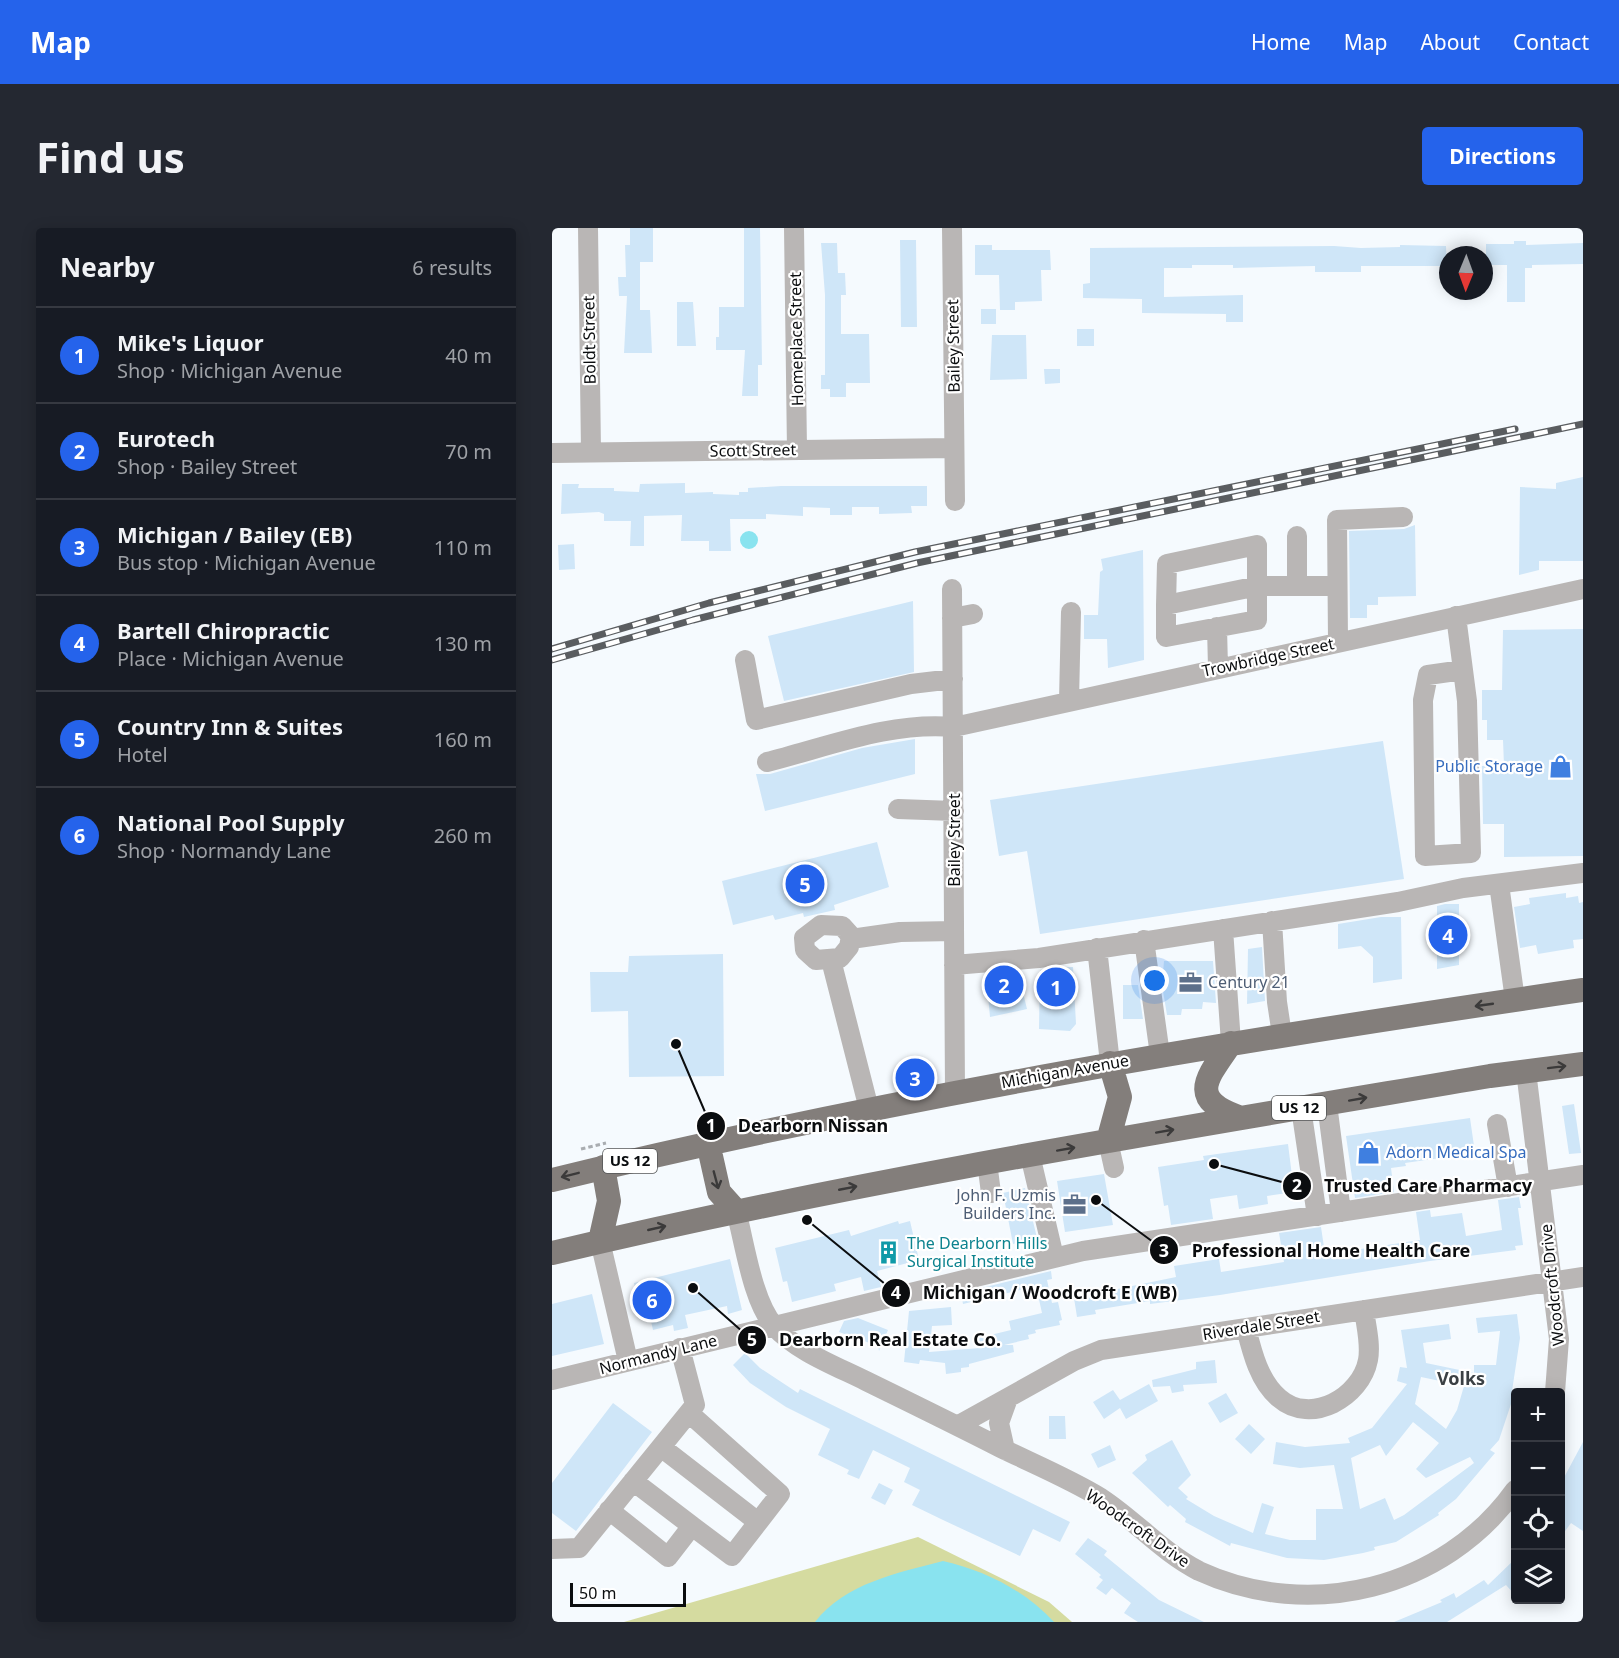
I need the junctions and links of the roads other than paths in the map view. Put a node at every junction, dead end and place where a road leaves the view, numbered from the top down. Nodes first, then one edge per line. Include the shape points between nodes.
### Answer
1 (588, 228) edge
2 (794, 228) edge
3 (952, 228) edge
4 (797, 450) junction
5 (591, 452) junction
6 (552, 453) edge
7 (954, 456) junction
8 (955, 501) dead end
9 (1403, 518) dead end
10 (1297, 536) dead end
11 (1258, 586) junction
12 (1297, 586) junction
13 (1337, 586) junction
14 (952, 589) dead end
15 (1583, 589) edge
16 (1166, 605) junction
17 (1071, 612) dead end
18 (973, 614) dead end
19 (1456, 616) junction
20 (952, 618) junction
21 (1217, 627) junction
22 (1338, 642) junction
23 (745, 660) dead end
24 (1218, 668) junction
25 (1463, 670) junction
26 (953, 679) junction
27 (1069, 701) junction
28 (954, 727) junction
29 (767, 762) dead end
30 (898, 809) dead end
31 (954, 811) junction
32 (1583, 873) edge
33 (1499, 884) junction
34 (1272, 921) junction
35 (1222, 928) junction
36 (954, 931) junction
37 (851, 939) junction
38 (1144, 940) junction
39 (1097, 948) junction
40 (831, 960) junction
41 (954, 965) junction
42 (1583, 990) edge
43 (1515, 1000) junction
44 (1282, 1035) junction
45 (1231, 1043) junction
46 (1160, 1055) junction
47 (1110, 1063) junction
48 (1583, 1064) edge
49 (1526, 1071) junction
50 (955, 1092) junction
51 (1327, 1104) junction
52 (1301, 1108) junction
53 (869, 1109) junction
54 (1241, 1118) junction
55 (1497, 1124) dead end
56 (1108, 1141) junction
57 (708, 1143) junction
58 (1030, 1155) junction
59 (987, 1162) junction
60 (603, 1167) junction
61 (1114, 1168) dead end
62 (1583, 1176) edge
63 (552, 1180) edge
64 (1541, 1182) junction
65 (1508, 1187) junction
66 (991, 1193) dead end
67 (736, 1210) junction
68 (1341, 1212) junction
69 (1317, 1216) junction
70 (600, 1241) junction
71 (552, 1252) edge
72 (1054, 1257) junction
73 (1583, 1277) edge
74 (1553, 1281) junction
75 (1364, 1310) junction
76 (773, 1325) junction
77 (1246, 1328) junction
78 (680, 1348) junction
79 (628, 1361) junction
80 (552, 1380) edge
81 (1556, 1388) edge
82 (1008, 1398) junction
83 (689, 1413) junction
84 (957, 1426) junction
85 (661, 1447) junction
86 (1005, 1450) junction
87 (633, 1481) junction
88 (1511, 1495) edge
89 (609, 1510) junction
90 (758, 1522) junction
91 (692, 1526) junction
92 (552, 1549) edge

1 - 5 street, Boldt Street
2 - 4 street, Homeplace Street
3 - 7 street, Bailey Street
4 - 5 street, Scott Street
4 - 7 street, Scott Street
5 - 6 street, Scott Street
7 - 8 street, Bailey Street
9 - 13 street via 1337,520
10 - 12 street
11 - 12 street
11 - 16 street
11 - 16 street via 1257,545 1167,564
11 - 21 street via 1257,620
12 - 13 street
13 - 22 street
14 - 20 street, Bailey Street
15 - 19 street, Trowbridge Street
16 - 21 street via 1166,637
17 - 27 street
18 - 20 street
19 - 22 street, Trowbridge Street
19 - 25 street
20 - 26 street, Bailey Street
21 - 24 street
22 - 24 street, Trowbridge Street
23 - 26 street via 756,720 911,684
24 - 27 street, Trowbridge Street
25 - 25 street via 1470,854 1425,855 1426,684 1428,675
26 - 28 street, Bailey Street
27 - 28 street, Trowbridge Street
28 - 29 street, Trowbridge Street via 928,724 900,728
28 - 31 street, Bailey Street
30 - 31 street
31 - 36 street, Bailey Street
32 - 33 street
33 - 34 street
33 - 43 street
34 - 35 street
34 - 44 street
35 - 38 street
35 - 45 street
36 - 37 street via 900,932
36 - 41 street, Bailey Street
37 - 40 street via 844,955
37 - 40 street via 847,930 836,925 821,925 808,933 804,945 809,955
38 - 39 street
38 - 46 street
39 - 41 street via 1039,958
39 - 47 street
40 - 53 street
41 - 50 street, Bailey Street
42 - 43 main road, Michigan Avenue / US 12
43 -> 44 main road, Michigan Avenue / US 12
44 - 45 main road, Michigan Avenue / US 12
45 - 46 main road, Michigan Avenue / US 12
45 - 54 main road via 1206,1078 1207,1090 1212,1103
46 - 47 main road, Michigan Avenue / US 12
47 - 50 main road, Michigan Avenue / US 12
47 - 56 main road via 1120,1097
49 -> 48 main road, US 12
51 -> 49 main road, US 12
49 - 64 street, Woodcroft Drive
50 - 53 main road, Michigan Avenue / US 12
51 - 52 main road, US 12
51 - 68 street
52 - 54 main road, US 12
52 - 69 street
53 - 57 main road, Michigan Avenue / US 12
56 -> 54 main road, US 12
55 - 65 street
58 -> 56 main road, US 12
56 - 61 street
57 - 60 main road, Michigan Avenue / US 12
57 -> 67 main road via 719,1192
58 - 59 main road, US 12
58 - 72 street
59 - 66 street
67 -> 59 main road, US 12
60 -> 63 main road, Michigan Avenue / US 12
60 - 70 main road via 609,1201
62 - 64 street, Normandy Lane
64 - 65 street, Normandy Lane
64 - 74 street, Woodcroft Drive
65 - 68 street, Normandy Lane
70 -> 67 main road, US 12
67 - 76 street, Woodcroft Drive via 761,1302
68 - 69 street, Normandy Lane
69 - 72 street, Normandy Lane
70 - 71 main road, US 12
70 - 79 street
72 - 76 street, Normandy Lane
73 - 74 street, Riverdale Street
74 - 75 street, Riverdale Street
74 - 81 street, Woodcroft Drive via 1559,1339
75 - 77 street, Riverdale Street
75 - 77 street via 1369,1351 1364,1373 1340,1401 1320,1408 1298,1407 1278,1398 1258,1367
76 - 78 street, Normandy Lane
76 - 84 street, Woodcroft Drive via 833,1365
77 - 82 street, Riverdale Street via 1101,1350
78 - 79 street, Normandy Lane
78 - 83 street via 695,1406
79 - 80 street, Normandy Lane
82 - 84 street, Riverdale Street
82 - 86 street via 999,1423
83 - 85 street
83 - 90 street via 780,1494
84 - 86 street, Woodcroft Drive
85 - 87 street
85 - 90 street
86 - 88 street, Woodcroft Drive via 1099,1497 1169,1553 1200,1571 1250,1590 1289,1596 1346,1595 1414,1575 1469,1541
87 - 89 street
87 - 91 street
89 - 91 street via 668,1557
89 - 92 street via 579,1548
90 - 91 street via 732,1556

